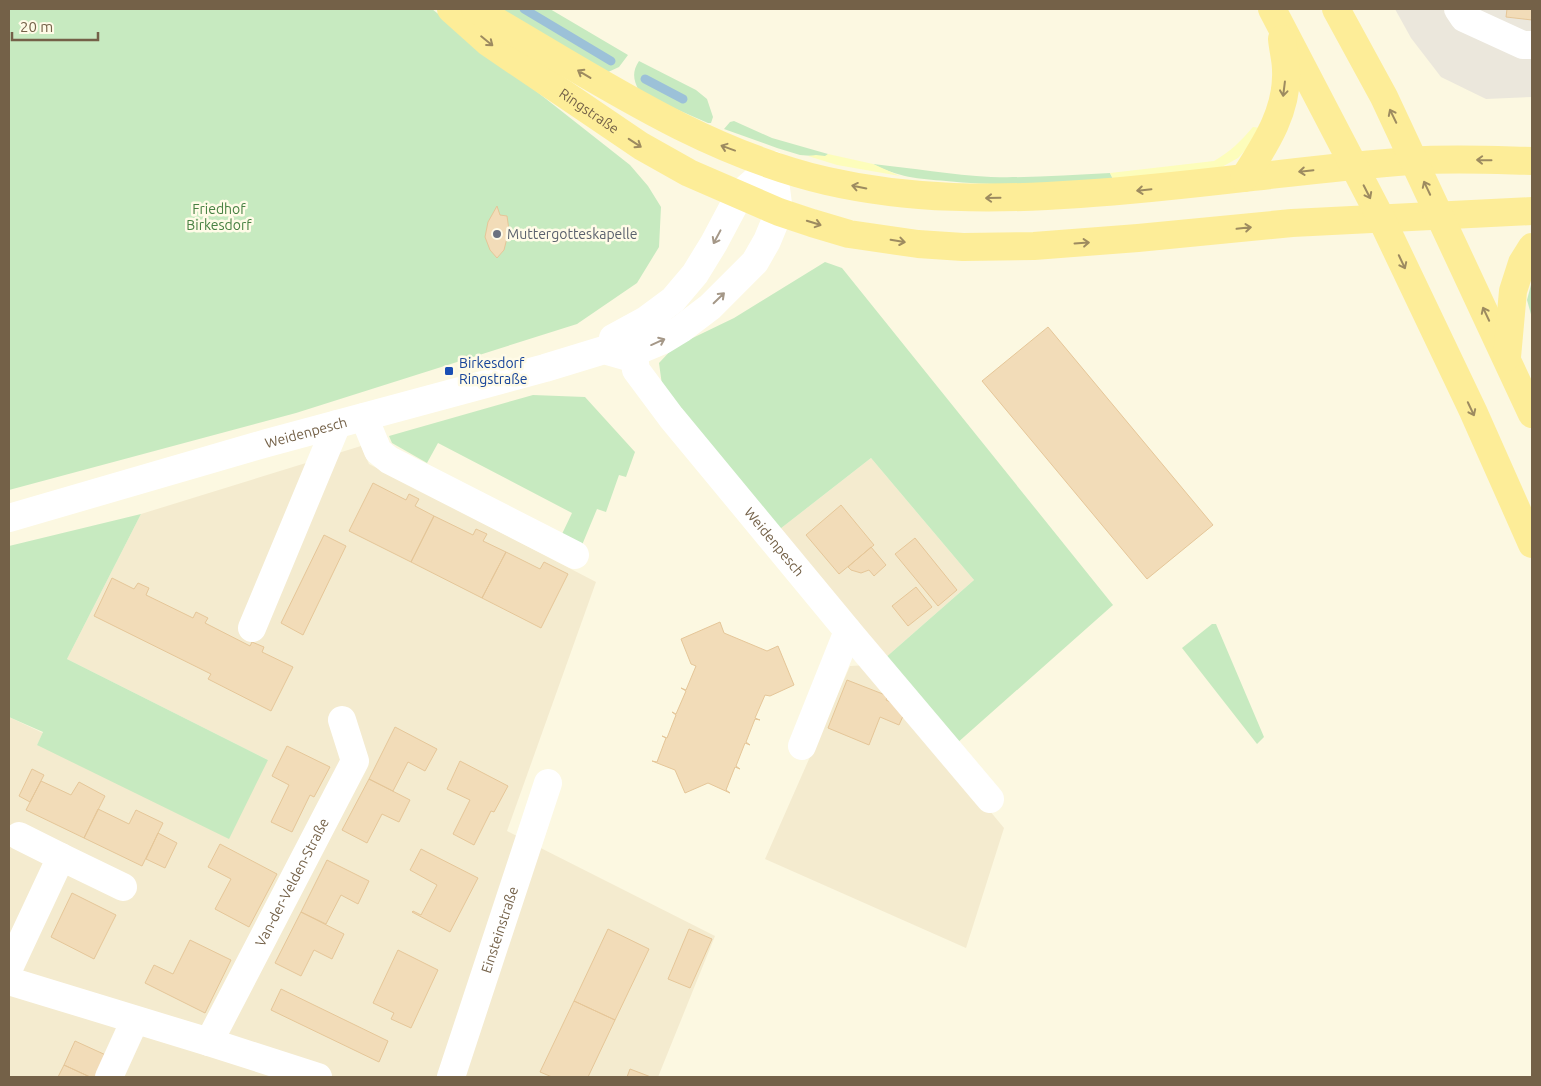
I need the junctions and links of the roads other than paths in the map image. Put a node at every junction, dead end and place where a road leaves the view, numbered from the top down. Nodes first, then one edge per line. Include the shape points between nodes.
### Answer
1 (451, 9) edge
2 (476, 9) edge
3 (1336, 9) edge
4 (1458, 9) edge
5 (1276, 16) edge
6 (1532, 45) edge
7 (1414, 160) junction
8 (1532, 162) edge
9 (773, 166) junction
10 (1354, 166) junction
11 (1244, 178) junction
12 (740, 194) junction
13 (1532, 211) edge
14 (779, 212) junction
15 (1440, 215) junction
16 (1381, 218) junction
17 (1532, 247) edge
18 (632, 341) junction
19 (1506, 358) junction
20 (1532, 414) edge
21 (364, 417) junction
22 (337, 424) junction
23 (9, 518) edge
24 (1532, 544) edge
25 (575, 555) dead end
26 (252, 628) dead end
27 (848, 631) junction
28 (342, 720) dead end
29 (802, 746) dead end
30 (548, 782) dead end
31 (990, 799) dead end
32 (19, 836) dead end
33 (61, 857) junction
34 (123, 887) dead end
35 (9, 968) edge
36 (9, 981) edge
37 (135, 1020) junction
38 (209, 1042) junction
39 (260, 1069) edge
40 (109, 1077) edge
41 (318, 1077) edge
42 (451, 1077) edge

1 -> 12 main road, Ringstraße via 489,43 641,146 689,173
9 -> 2 main road, Ringstraße via 710,142 616,93
7 -> 3 main road
4 - 6 street via 1464,18 1523,45
5 - 10 main road
5 -> 11 main road via 1286,71 1283,101 1275,126
8 -> 7 main road, Ringstraße
7 - 10 main road, Ringstraße
15 -> 7 main road
11 -> 9 main road, Ringstraße via 1041,197 942,197 826,181
9 - 12 street
9 - 14 street, Weidenpesch
10 -> 11 main road, Ringstraße
10 -> 16 main road
12 - 14 main road, Ringstraße
12 -> 18 street via 695,274 673,300 646,320
13 - 15 main road, Ringstraße
14 -> 16 main road, Ringstraße via 850,234 963,247 1034,246
18 -> 14 street, Weidenpesch via 663,340 710,308 755,262
15 - 16 main road, Ringstraße
19 -> 15 main road
16 -> 24 main road
17 - 19 main road via 1522,263 1513,292
18 - 21 street, Weidenpesch via 625,356 604,350
18 - 27 street, Weidenpesch via 636,370 671,417
19 - 20 main road
21 - 22 street, Weidenpesch
21 - 25 street via 378,451 389,460
22 - 23 street, Weidenpesch
22 - 26 street
27 - 29 street
27 - 31 street, Weidenpesch
28 - 38 street, Van-der-Velden-Straße via 355,761
30 - 42 street, Einsteinstraße
32 - 33 street
33 - 34 street
33 - 35 street
36 - 37 street
37 - 38 street
37 - 40 street
38 - 39 street
39 - 41 street

